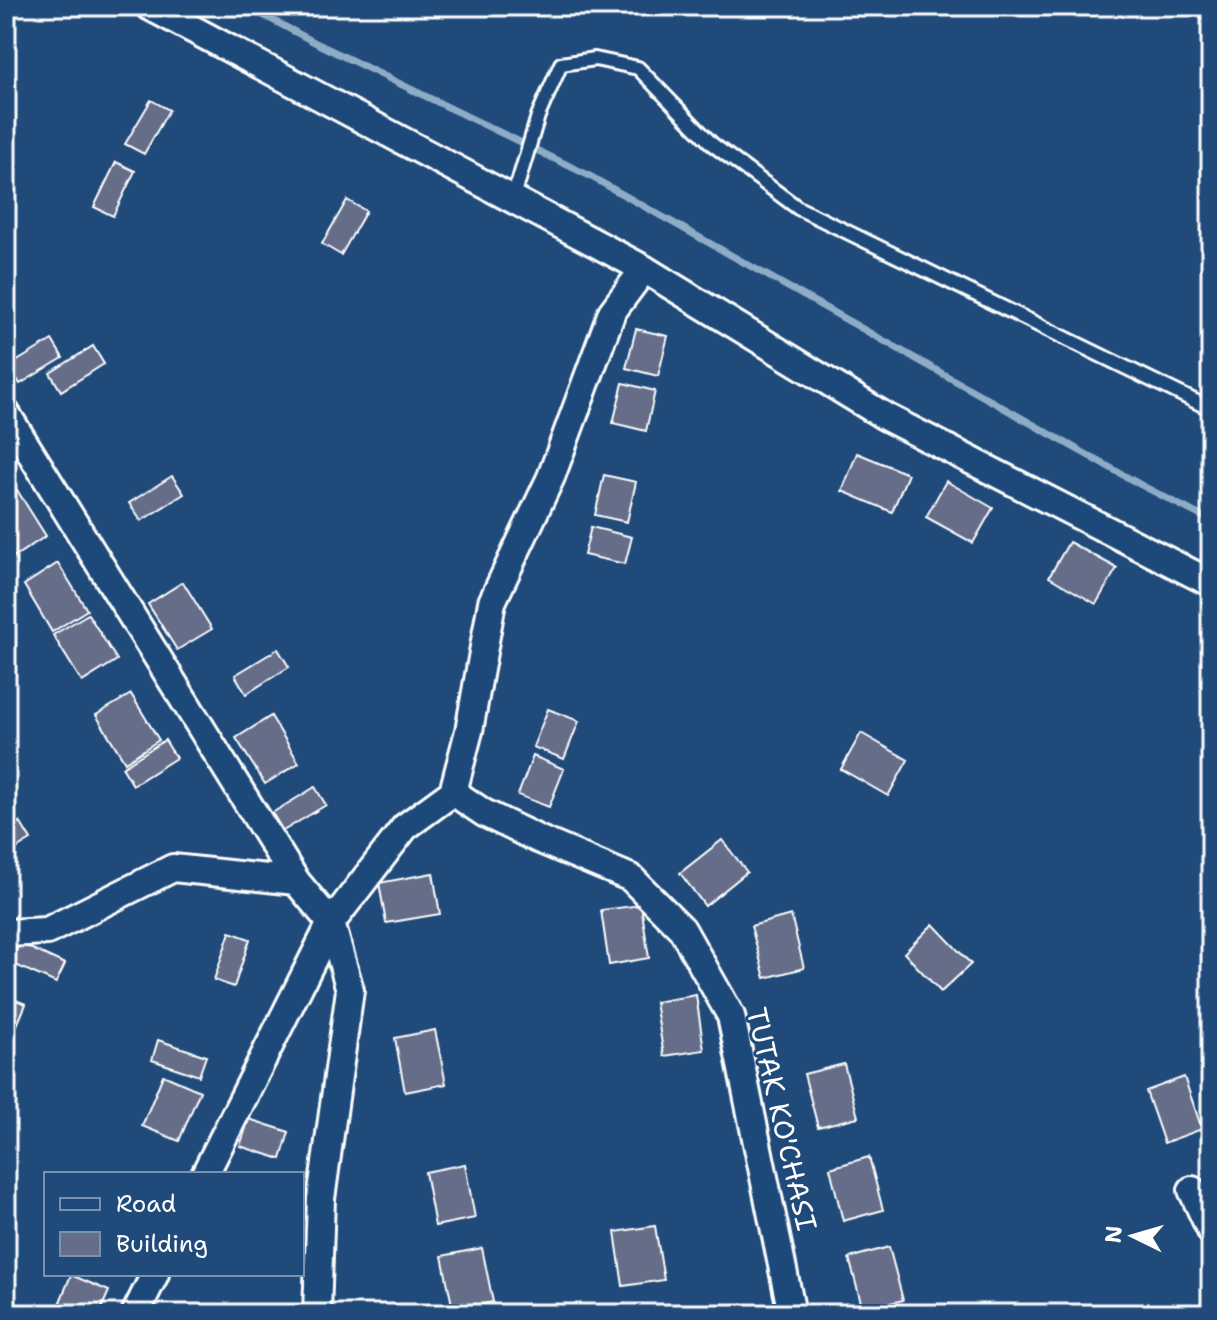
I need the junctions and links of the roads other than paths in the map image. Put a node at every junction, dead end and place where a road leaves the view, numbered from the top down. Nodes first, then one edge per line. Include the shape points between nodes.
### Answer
1 (149, 6) edge
2 (513, 190) junction
3 (644, 269) junction
4 (1211, 409) edge
5 (6, 413) edge
6 (1211, 583) edge
7 (453, 792) junction
8 (296, 881) junction
9 (331, 923) junction
10 (6, 933) edge
11 (206, 1172) edge
12 (1192, 1190) dead end
13 (1211, 1231) edge
14 (154, 1276) edge
15 (135, 1314) edge
16 (317, 1314) edge
17 (792, 1314) edge

1 - 2 street
2 - 3 street
2 - 4 lane via 561,64 595,59 638,68 712,144 798,208
3 - 6 street via 886,417
3 - 7 street via 612,312 551,477 492,602
5 - 8 street
7 - 9 street via 405,827
7 - 17 street, TUTAK KO'CHASI via 484,813 631,878 682,929 731,1016
8 - 9 street
8 - 10 street via 173,868 47,931
9 - 11 street
9 - 16 street via 350,990 321,1199
12 - 13 street
14 - 15 street

